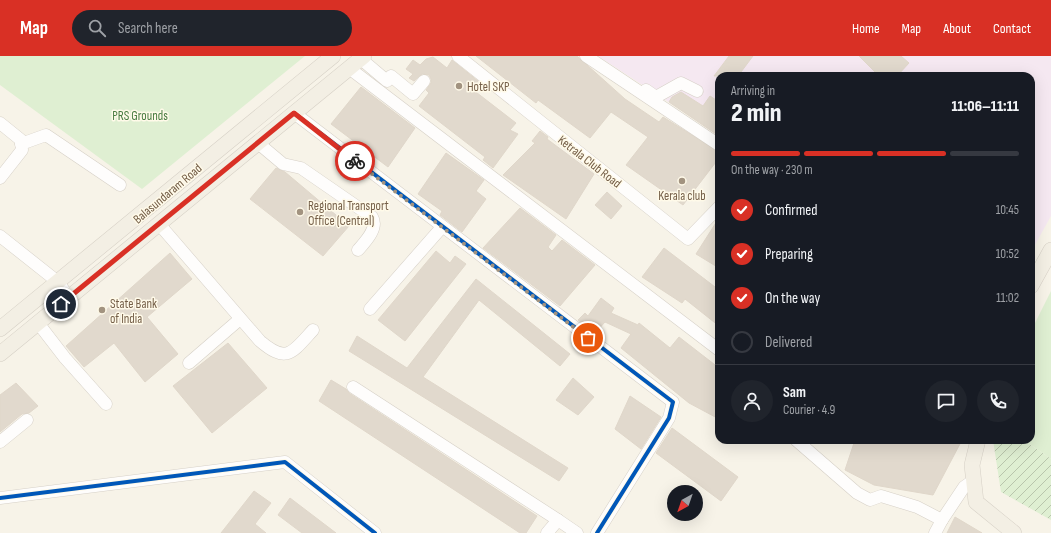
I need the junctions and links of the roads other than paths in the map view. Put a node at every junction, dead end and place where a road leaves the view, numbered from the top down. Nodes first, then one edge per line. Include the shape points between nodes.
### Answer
1 (334, 56) edge
2 (458, 56) edge
3 (586, 56) edge
4 (598, 56) edge
5 (362, 57) edge
6 (349, 68) junction
7 (424, 81) dead end
8 (697, 91) dead end
9 (294, 113) junction
10 (0, 123) edge
11 (250, 124) junction
12 (260, 141) junction
13 (715, 142) edge
14 (21, 144) junction
15 (0, 178) edge
16 (120, 185) dead end
17 (715, 211) edge
18 (159, 224) junction
19 (442, 227) junction
20 (0, 236) edge
21 (358, 250) dead end
22 (1051, 250) edge
23 (1035, 279) edge
24 (58, 282) junction
25 (69, 298) junction
26 (370, 309) dead end
27 (240, 319) junction
28 (38, 323) junction
29 (0, 329) edge
30 (313, 330) dead end
31 (715, 347) edge
32 (0, 354) edge
33 (189, 363) dead end
34 (353, 387) dead end
35 (106, 404) dead end
36 (26, 420) dead end
37 (0, 442) edge
38 (801, 444) edge
39 (977, 444) edge
40 (974, 480) junction
41 (0, 498) edge
42 (558, 520) junction
43 (942, 520) junction
44 (375, 533) edge
45 (547, 533) edge
46 (577, 533) edge
47 (597, 533) edge
48 (935, 533) edge
49 (1014, 533) edge

1 - 11 main road, Balasundaram Road
2 - 17 street, Ketrala Club Road via 688,239
3 - 13 street
4 - 8 street via 656,97 681,83
5 - 6 main road, Balasundaram Road
5 - 7 street via 387,81 391,76 413,94
6 - 9 main road, Balasundaram Road
6 - 31 street
9 - 12 main road, Balasundaram Road
9 - 19 street
10 - 14 street via 21,140
11 - 12 main road
11 - 24 main road, Balasundaram Road
12 - 18 main road, Balasundaram Road
12 - 21 street via 283,164 301,168 372,217 373,231
14 - 15 street via 22,150
14 - 16 street via 46,135
18 - 25 main road, Balasundaram Road
18 - 27 street
19 - 26 street
19 - 47 street via 672,402 669,418
20 - 24 street
22 - 23 main road
24 - 25 street
24 - 29 main road, Balasundaram Road
25 - 28 main road, Balasundaram Road
27 - 30 street via 260,342 280,355 296,348
27 - 33 street
28 - 32 main road, Balasundaram Road
28 - 35 street
34 - 42 street
36 - 37 street
38 - 43 street via 858,493 870,500 881,496 917,507
39 - 40 main road via 972,465
40 - 43 street via 964,487
40 - 49 main road via 976,502
41 - 44 street via 285,462
42 - 45 street
42 - 46 street
43 - 48 street

